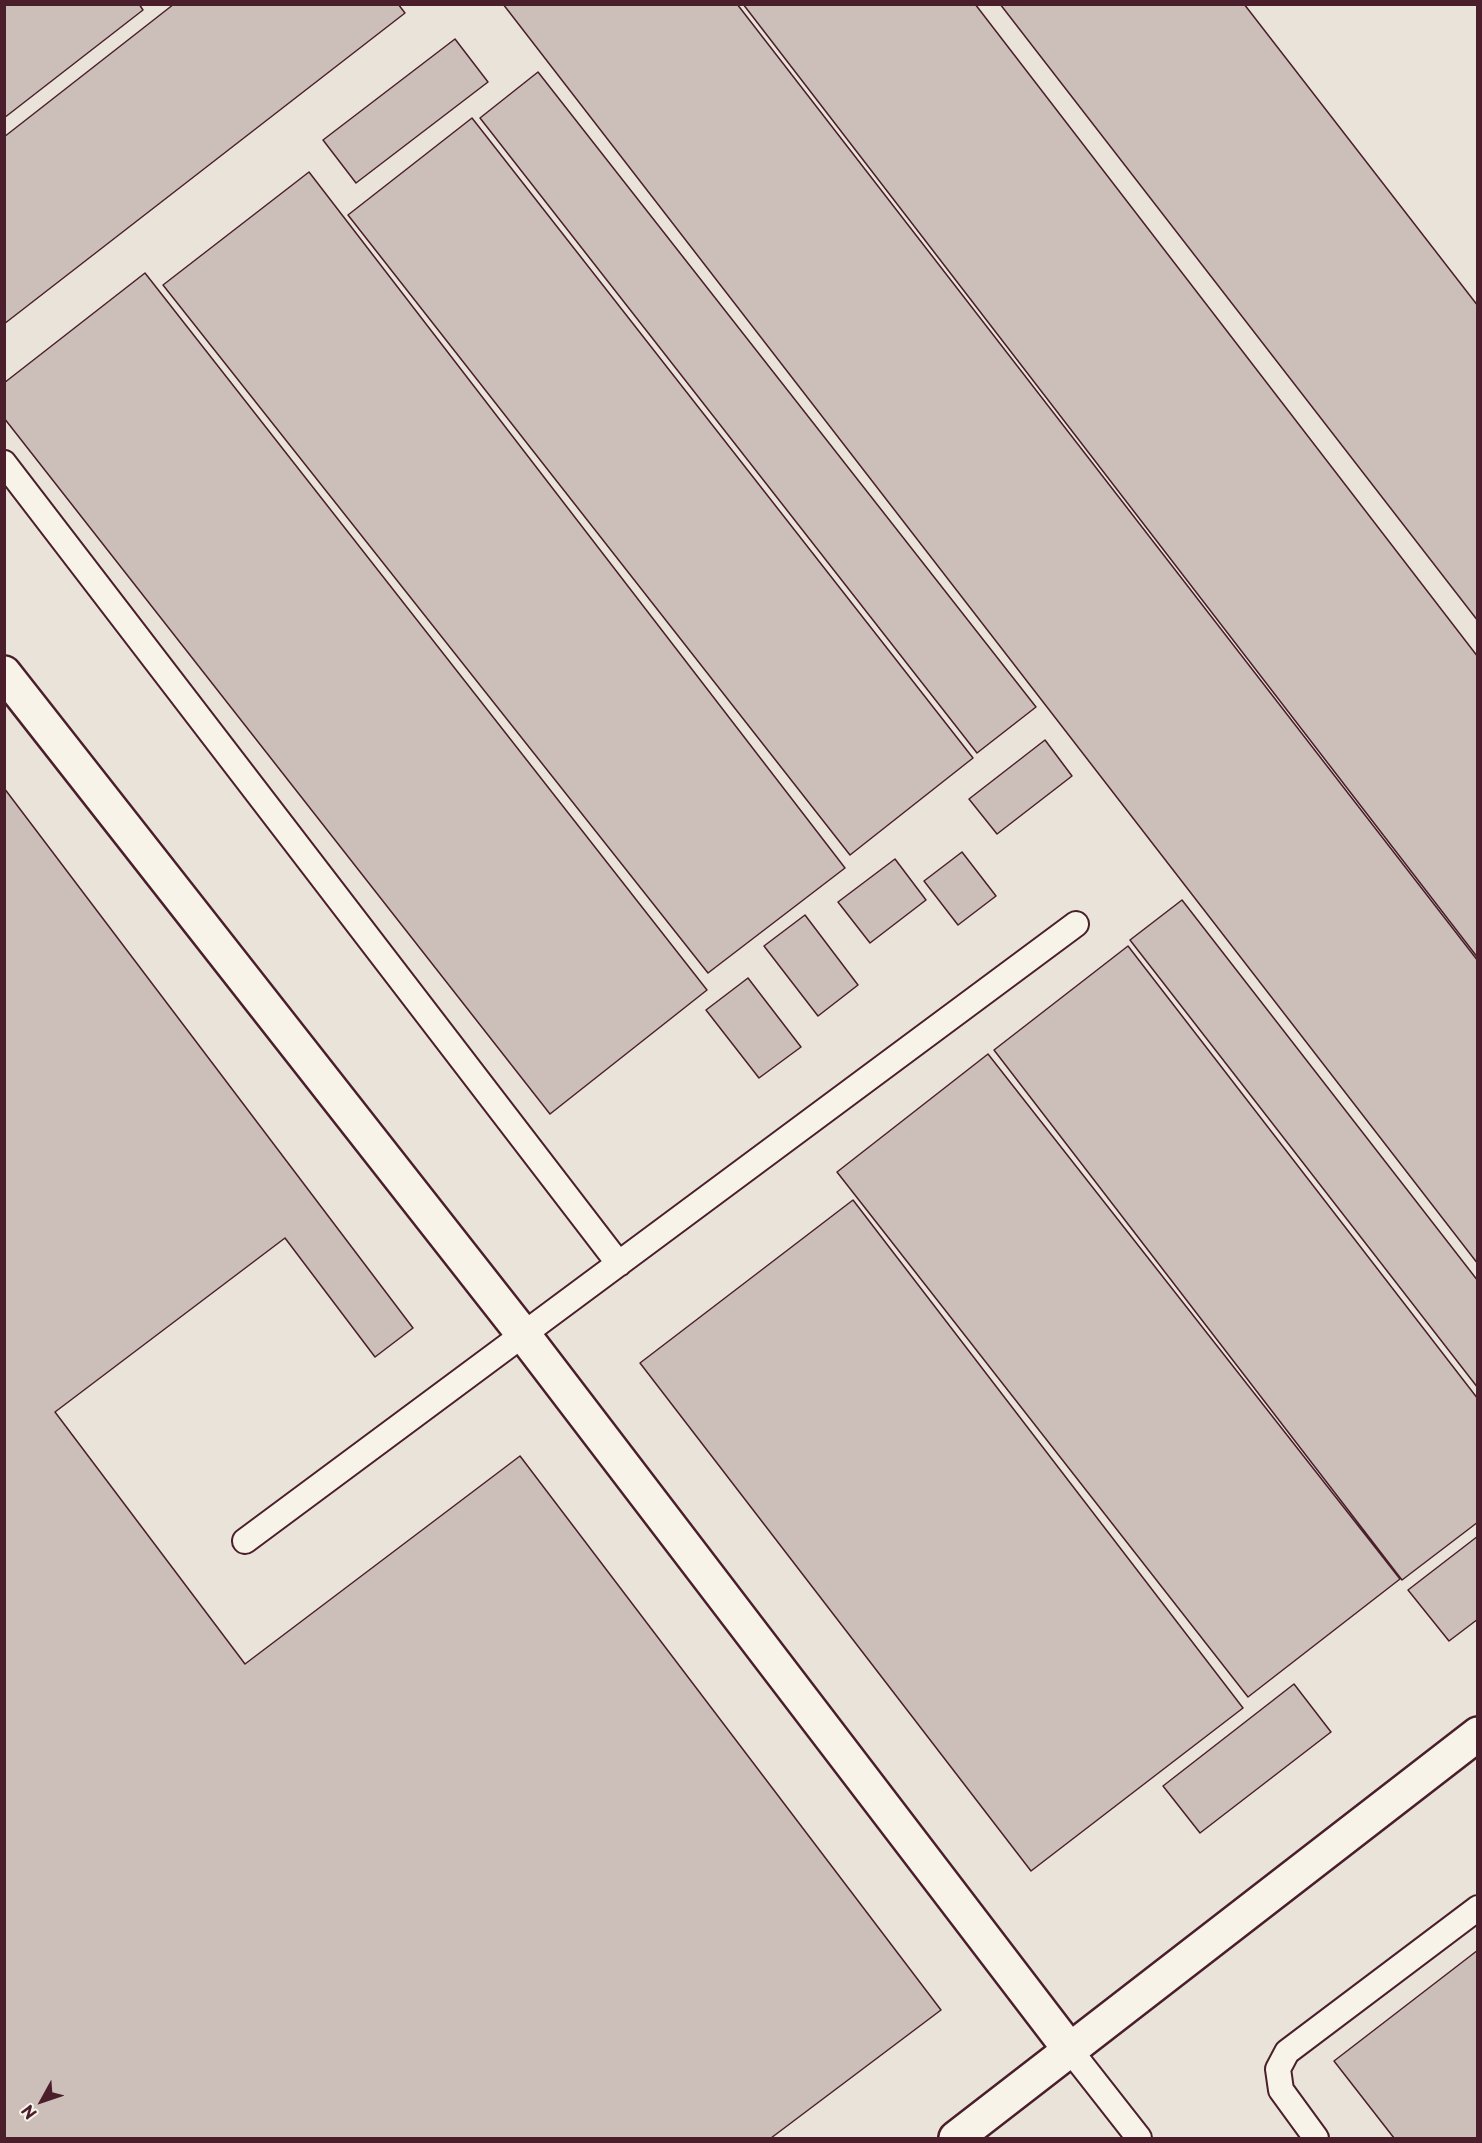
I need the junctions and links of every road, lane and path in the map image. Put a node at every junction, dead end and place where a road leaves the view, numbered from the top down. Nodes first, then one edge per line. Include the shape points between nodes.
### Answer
1 (4, 463) edge
2 (4, 673) edge
3 (1076, 924) dead end
4 (618, 1264) junction
5 (523, 1334) junction
6 (245, 1541) dead end
7 (1478, 1734) edge
8 (1478, 1908) edge
9 (1070, 2050) junction
10 (956, 2139) edge
11 (1139, 2139) edge
12 (1316, 2139) edge

1 - 4 lane
2 - 5 street
3 - 4 lane
4 - 5 lane
5 - 6 lane
5 - 9 street
7 - 9 street
8 - 12 lane via 1287,2052 1278,2069 1281,2090
9 - 10 street
9 - 11 lane

